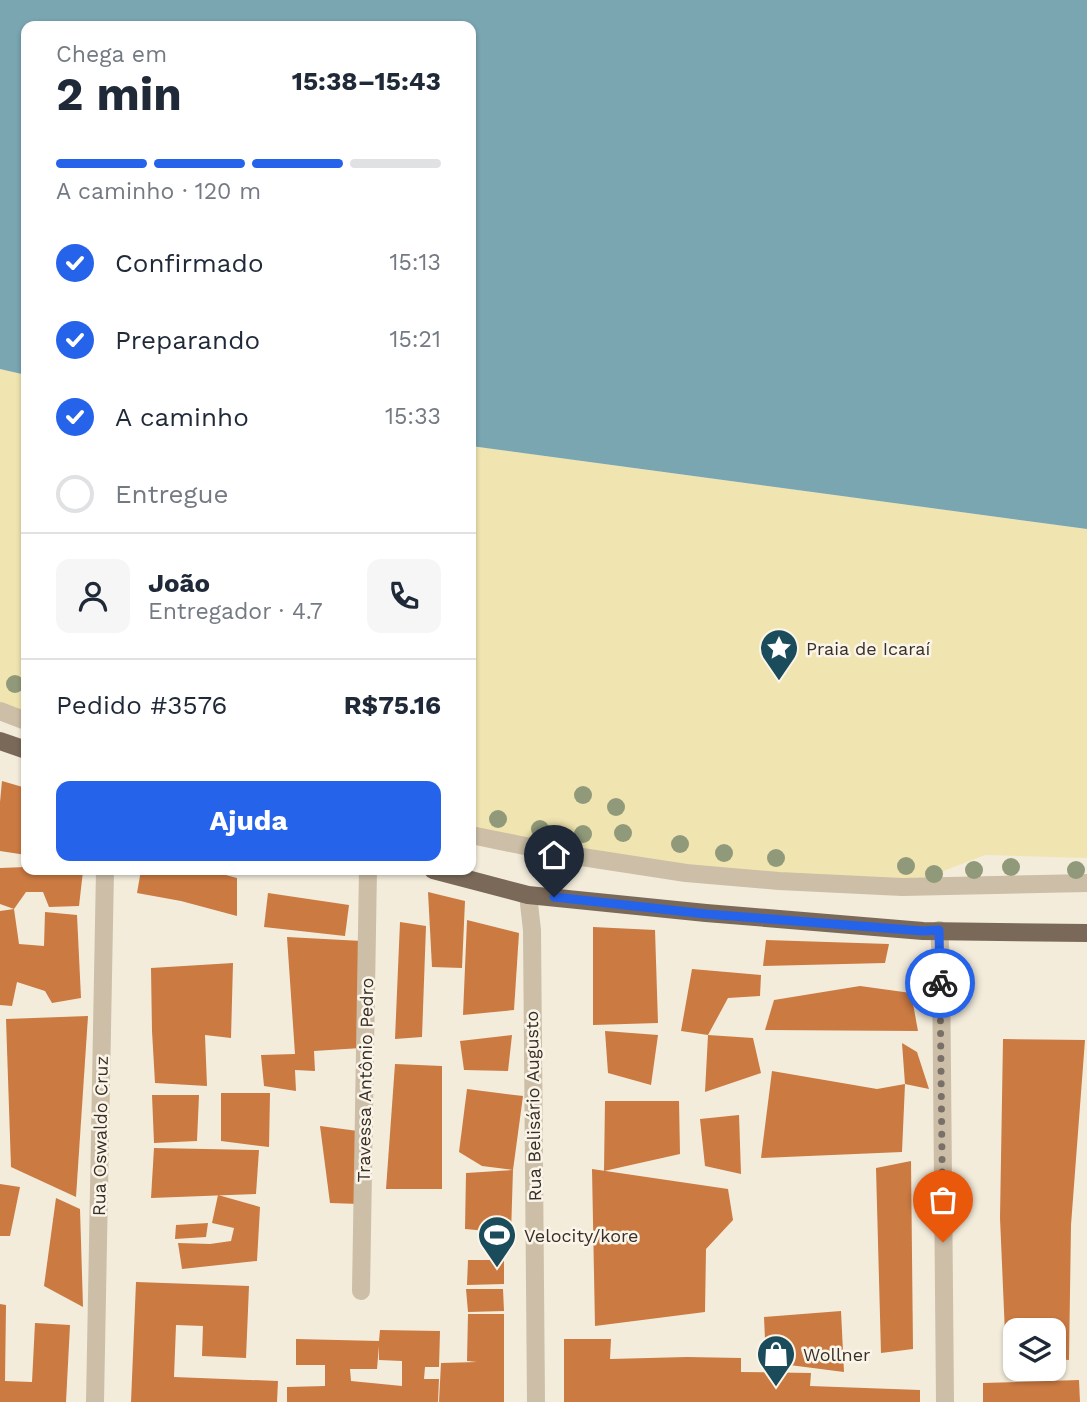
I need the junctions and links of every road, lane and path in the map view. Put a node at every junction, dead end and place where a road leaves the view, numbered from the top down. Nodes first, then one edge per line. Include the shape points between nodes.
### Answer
1 (0, 712) edge
2 (21, 719) edge
3 (0, 741) edge
4 (21, 748) edge
5 (476, 836) edge
6 (105, 875) edge
7 (368, 875) edge
8 (452, 875) edge
9 (1087, 883) edge
10 (528, 895) junction
11 (939, 930) junction
12 (1087, 933) edge
13 (361, 1291) dead end
14 (95, 1402) edge
15 (536, 1402) edge
16 (945, 1402) edge

1 - 2 street
3 - 4 main road
5 - 9 street via 673,871 779,881 902,887
6 - 14 street, Rua Oswaldo Cruz
7 - 13 street, Travessa Antônio Pedro
8 - 10 main road
10 - 11 main road via 706,914
10 - 15 street, Rua Belisário Augusto
11 - 12 main road
11 - 16 street

